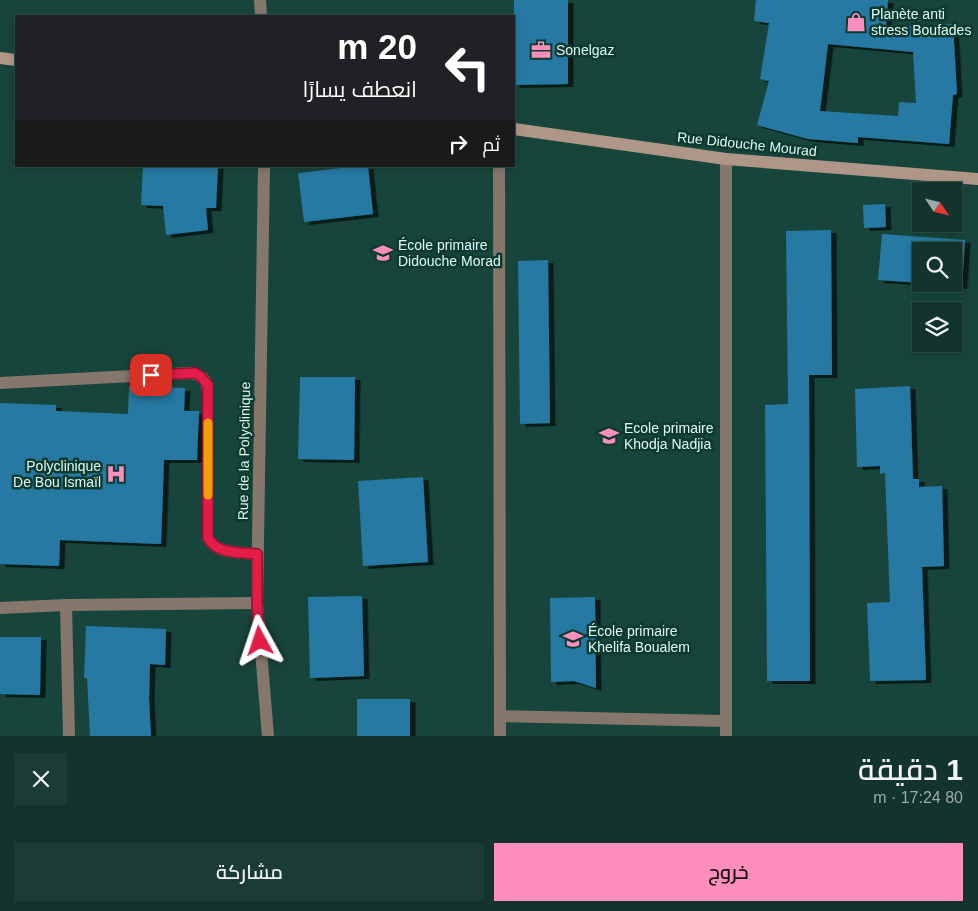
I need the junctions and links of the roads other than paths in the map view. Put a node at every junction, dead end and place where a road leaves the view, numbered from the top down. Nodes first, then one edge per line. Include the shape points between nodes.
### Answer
1 (260, 0) edge
2 (261, 15) edge
3 (0, 58) edge
4 (15, 60) edge
5 (515, 129) edge
6 (726, 159) junction
7 (264, 167) edge
8 (499, 167) edge
9 (978, 179) edge
10 (0, 383) edge
11 (257, 554) junction
12 (257, 603) junction
13 (66, 605) junction
14 (0, 608) edge
15 (500, 716) junction
16 (726, 722) junction
17 (69, 736) edge
18 (268, 736) edge
19 (500, 736) edge
20 (726, 736) edge

1 - 2 street
3 - 4 main road
5 - 6 main road, Rue Didouche Mourad
6 - 9 main road, Rue Didouche Mourad
6 - 16 street
7 - 11 street, Rue de la Polyclinique
8 - 15 street
10 - 11 street via 189,373 200,376 208,385 208,538 218,549
11 - 12 street, Rue de la Polyclinique
12 - 13 street
12 - 18 street, Rue de la Polyclinique
13 - 14 street
13 - 17 street
15 - 16 street
15 - 19 street
16 - 20 street

